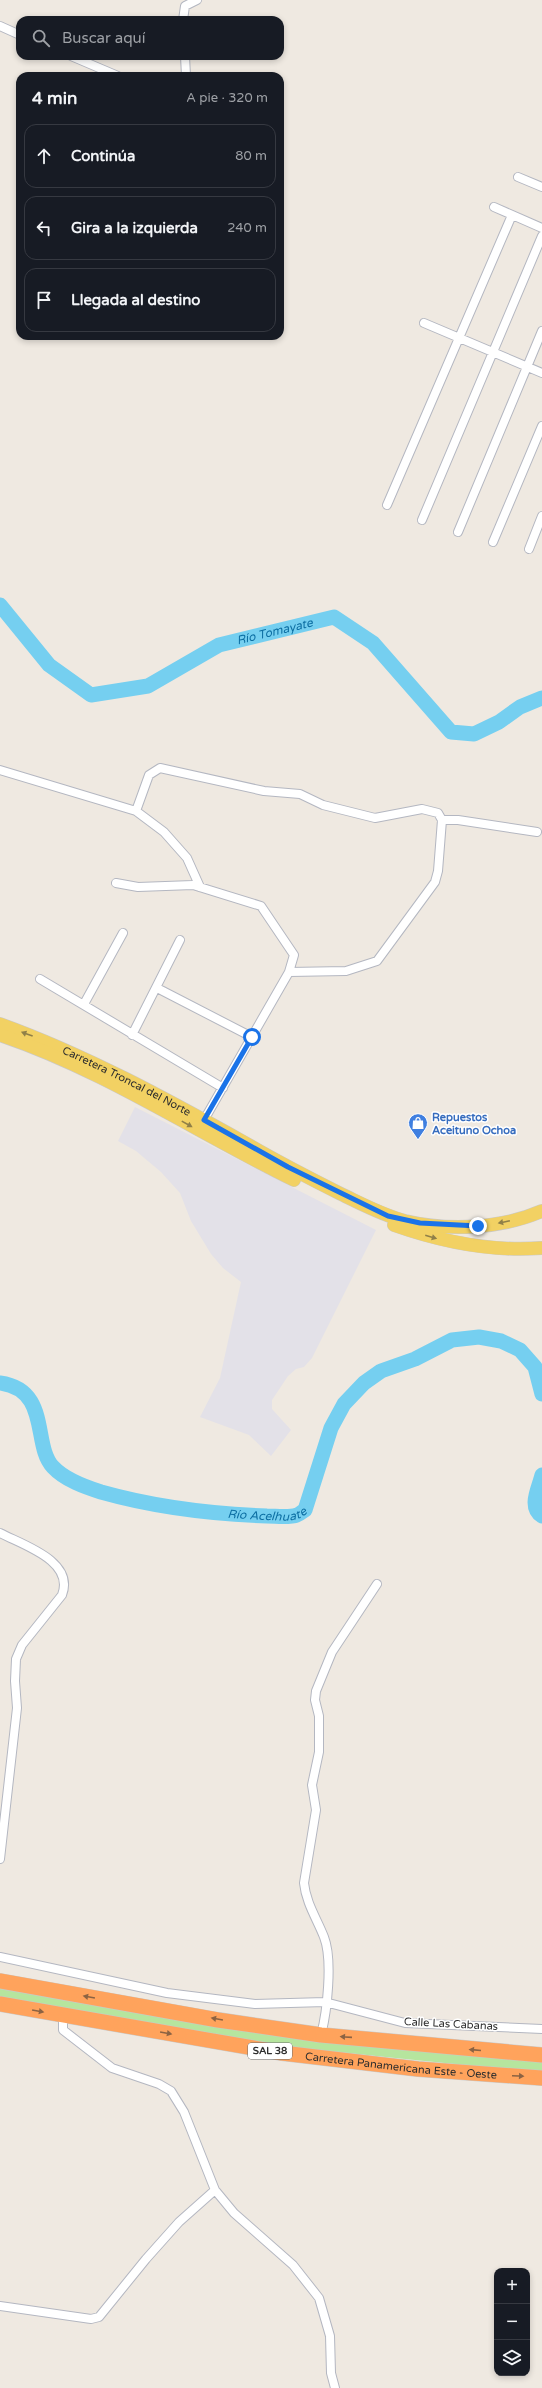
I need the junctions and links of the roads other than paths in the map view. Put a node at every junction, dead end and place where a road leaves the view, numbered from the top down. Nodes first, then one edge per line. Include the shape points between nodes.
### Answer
1 (197, 0) edge
2 (184, 16) edge
3 (0, 26) edge
4 (16, 32) edge
5 (80, 60) edge
6 (185, 60) edge
7 (109, 72) edge
8 (186, 72) edge
9 (518, 178) dead end
10 (542, 188) edge
11 (494, 207) dead end
12 (512, 215) junction
13 (542, 228) edge
14 (542, 236) edge
15 (424, 323) dead end
16 (542, 331) edge
17 (459, 338) junction
18 (493, 352) junction
19 (527, 367) junction
20 (542, 373) edge
21 (542, 426) edge
22 (388, 505) dead end
23 (542, 516) edge
24 (422, 520) dead end
25 (458, 532) dead end
26 (493, 542) dead end
27 (529, 549) dead end
28 (0, 770) edge
29 (136, 811) junction
30 (442, 820) junction
31 (537, 832) dead end
32 (116, 883) dead end
33 (200, 887) junction
34 (123, 934) dead end
35 (180, 940) dead end
36 (289, 972) junction
37 (40, 979) dead end
38 (157, 988) junction
39 (84, 1004) junction
40 (0, 1024) edge
41 (0, 1035) edge
42 (132, 1035) junction
43 (252, 1037) junction
44 (223, 1088) junction
45 (204, 1120) junction
46 (542, 1211) edge
47 (542, 1248) edge
48 (0, 1533) edge
49 (377, 1584) dead end
50 (0, 1859) edge
51 (0, 1957) edge
52 (0, 1981) edge
53 (325, 2002) junction
54 (0, 2004) edge
55 (63, 2015) junction
56 (542, 2029) edge
57 (321, 2035) junction
58 (542, 2055) edge
59 (542, 2078) edge
60 (215, 2190) junction
61 (0, 2306) edge
62 (335, 2388) edge

1 - 2 street via 185,6
3 - 4 street
5 - 7 street
6 - 8 street
9 - 10 street
11 - 12 street
12 - 13 street
12 - 17 street
14 - 18 street
15 - 17 street
16 - 19 street
17 - 18 street
17 - 22 street
18 - 19 street
18 - 24 street
19 - 20 street
19 - 25 street
21 - 26 street
23 - 27 street
28 - 29 street
29 - 30 street via 149,775 160,768 264,791 300,794 323,805 375,818 422,809 438,813
29 - 33 street via 164,832 187,858
30 - 31 street via 458,820
30 - 36 street via 435,882 377,961 346,971
32 - 33 street via 138,887
33 - 36 street via 261,906 294,955
34 - 39 street
35 - 38 street
36 - 43 street
37 - 39 street
38 - 42 street
38 - 43 street
39 - 42 street
45 -> 40 main road, Carretera Troncal del Norte via 80,1057
41 -> 47 main road, Carretera Troncal del Norte via 38,1048 89,1072 268,1167 385,1222 450,1242 490,1248
42 - 44 street
43 - 44 street
44 - 45 street
46 -> 45 main road, Carretera Troncal del Norte via 478,1226 405,1221 375,1211 301,1174
48 - 50 street via 53,1560 66,1586 62,1595 22,1645 16,1659 17,1708
49 - 53 street via 332,1652 316,1691 319,1752 312,1785 316,1810 304,1883 305,1892 325,1939 329,1958
51 - 53 street, Calle Las Cabanas via 167,1993 255,2004
57 -> 52 highway, Carretera Panamericana Este - Oeste / SAL 38 via 218,2020
53 - 56 street, Calle Las Cabanas via 405,2023
53 - 57 street
54 -> 55 highway, Carretera Panamericana Este - Oeste / SAL 38
55 -> 59 highway, Carretera Panamericana Este - Oeste / SAL 38 via 282,2053 418,2069
55 - 60 street via 63,2030 112,2068 159,2084 171,2091 184,2112
58 -> 57 highway, Carretera Panamericana Este - Oeste / SAL 38
60 - 61 street via 179,2222 99,2317 91,2319
60 - 62 street via 234,2213 293,2266 319,2298 330,2336 331,2374

